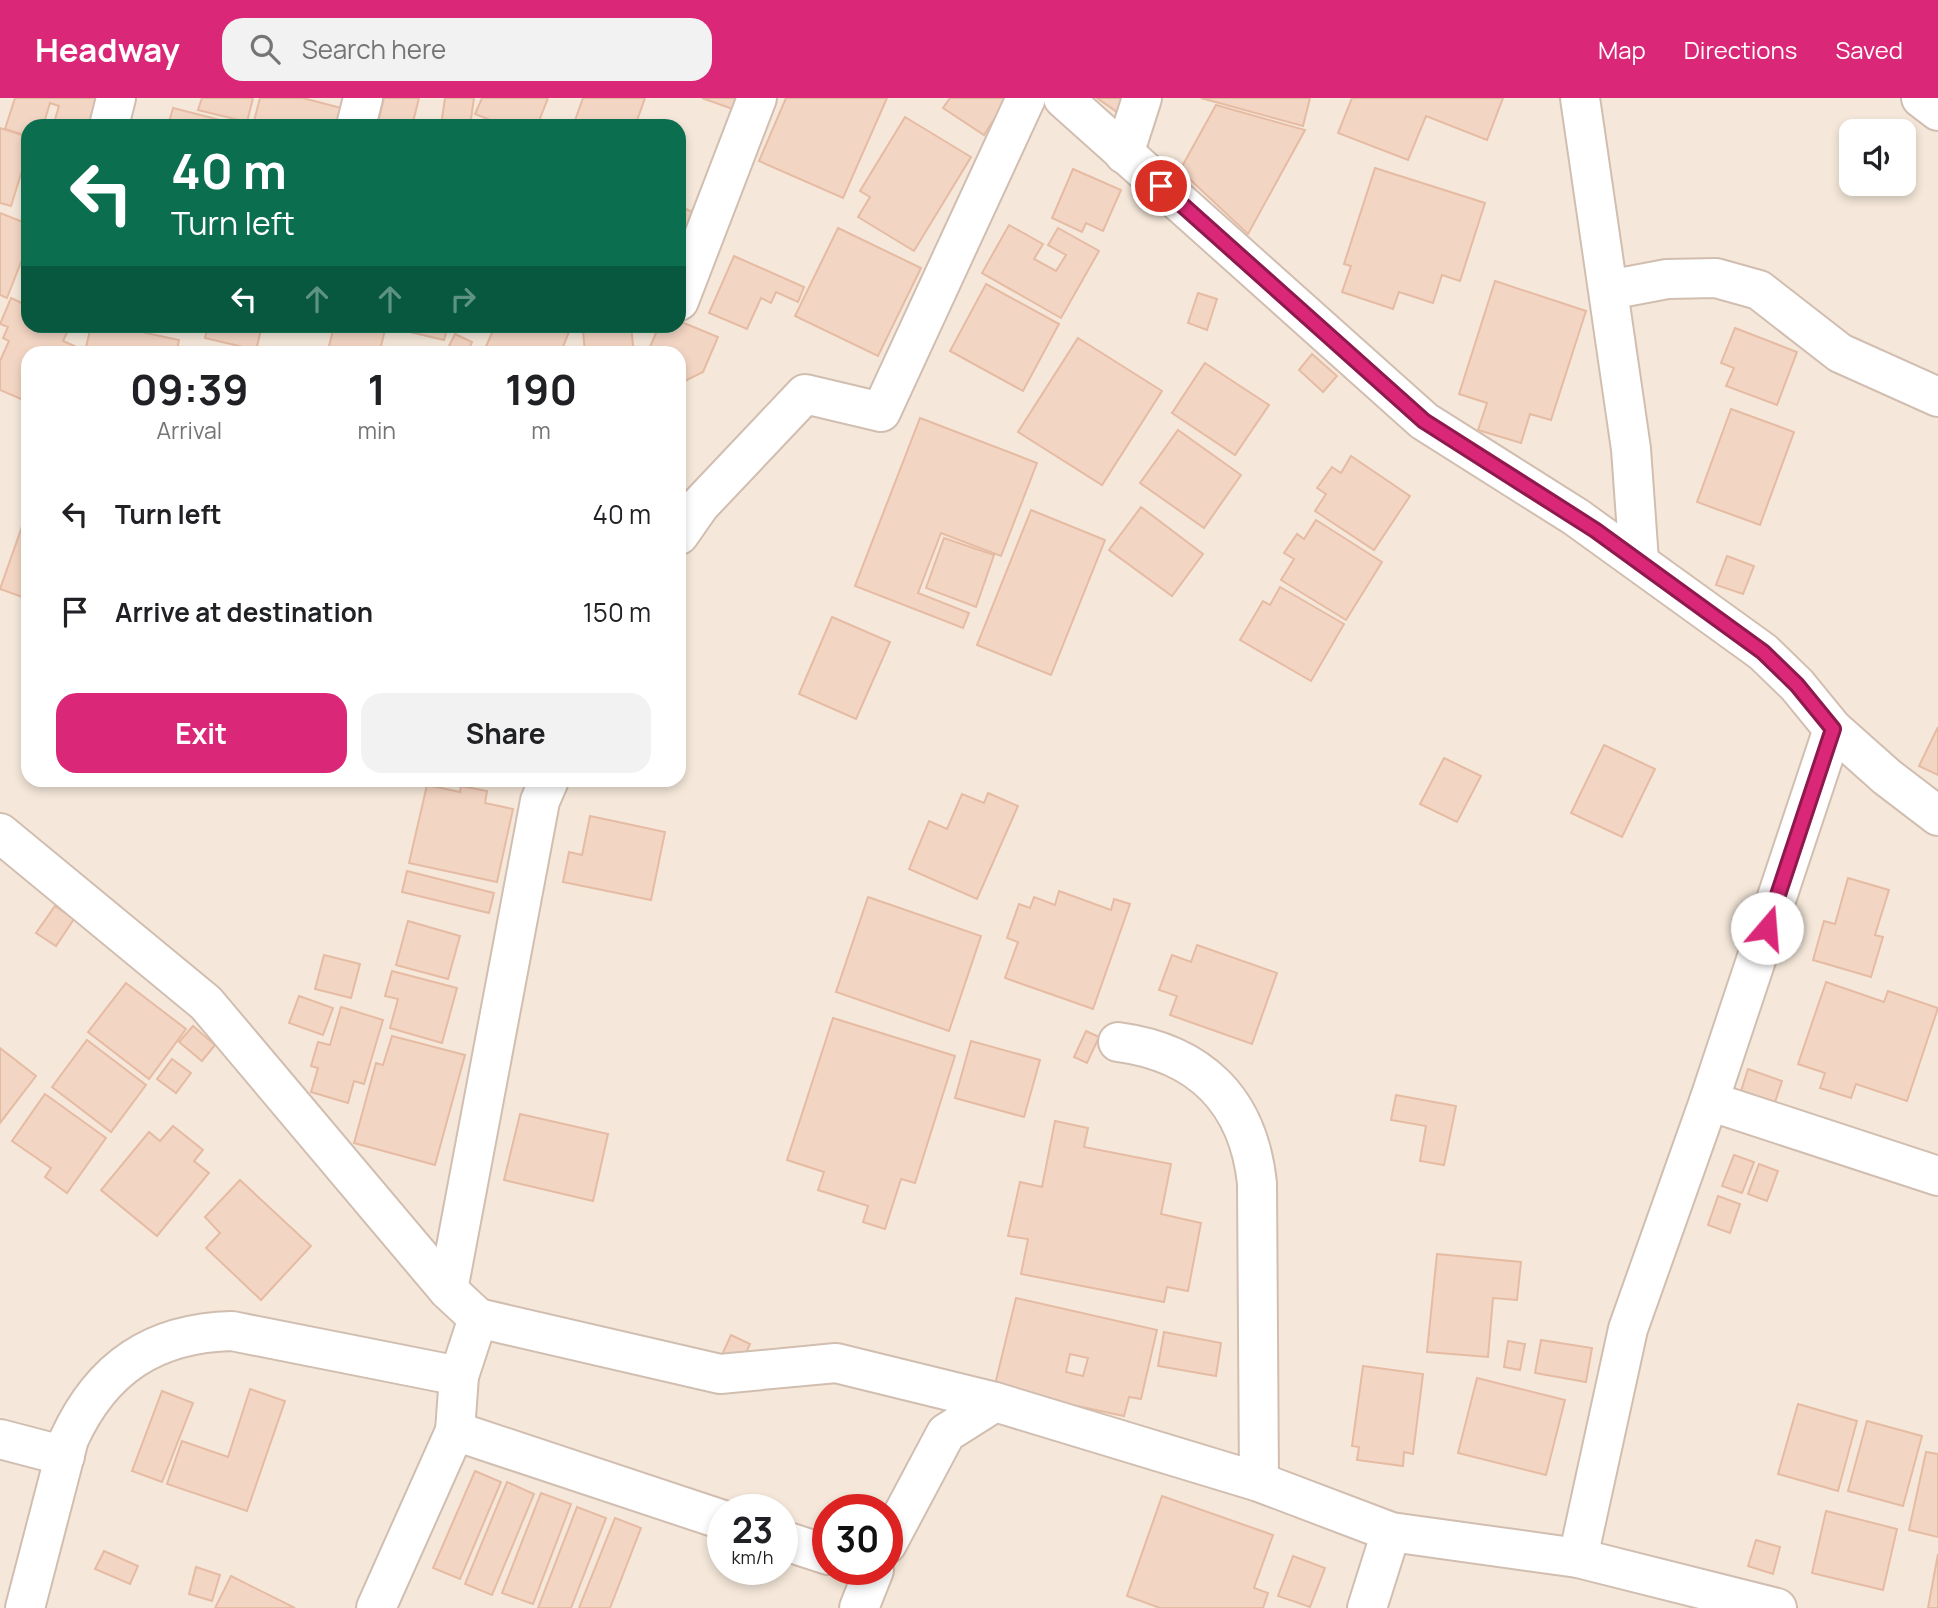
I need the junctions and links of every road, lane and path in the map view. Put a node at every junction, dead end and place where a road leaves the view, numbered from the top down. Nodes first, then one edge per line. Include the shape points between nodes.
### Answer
1 (116, 98) edge
2 (363, 98) edge
3 (757, 98) edge
4 (1026, 98) edge
5 (1063, 98) edge
6 (1142, 98) edge
7 (1580, 98) edge
8 (1921, 98) edge
9 (1938, 111) edge
10 (111, 119) edge
11 (358, 119) edge
12 (1124, 153) junction
13 (686, 283) edge
14 (1609, 290) junction
15 (1938, 397) edge
16 (686, 525) edge
17 (1640, 561) junction
18 (1833, 729) junction
19 (546, 787) edge
20 (1938, 816) edge
21 (0, 833) edge
22 (1118, 1042) dead end
23 (1709, 1101) junction
24 (1938, 1176) edge
25 (448, 1290) junction
26 (478, 1318) junction
27 (459, 1376) junction
28 (995, 1402) junction
29 (455, 1431) junction
30 (0, 1439) edge
31 (65, 1456) junction
32 (1259, 1482) junction
33 (903, 1514) edge
34 (707, 1515) edge
35 (1391, 1532) junction
36 (1578, 1558) junction
37 (867, 1585) edge
38 (25, 1608) edge
39 (376, 1608) edge
40 (859, 1608) edge
41 (1367, 1608) edge
42 (1777, 1608) edge

1 - 10 street
2 - 11 street
3 - 13 street
4 - 16 street via 881,412 805,394
5 - 12 street
6 - 12 street
7 - 14 street
8 - 9 street
12 - 17 street via 1424,421
14 - 15 street via 1667,279 1716,278 1759,290 1840,353
14 - 17 street via 1631,449
17 - 18 street via 1763,652
18 - 20 street
18 - 23 street
19 - 25 street
21 - 25 street via 206,1003
22 - 32 street via 1171,1054 1215,1085 1233,1106 1254,1156 1258,1183
23 - 24 street
23 - 36 street via 1628,1329
25 - 26 street
26 - 27 street
26 - 28 street via 720,1374 836,1363
27 - 29 street
27 - 31 street via 232,1331 204,1332 150,1349 108,1379 79,1417
28 - 32 street
28 - 33 street via 946,1433
29 - 34 street
29 - 39 street
30 - 31 street
31 - 38 street
32 - 35 street
35 - 36 street
35 - 41 street
36 - 42 street
37 - 40 street

